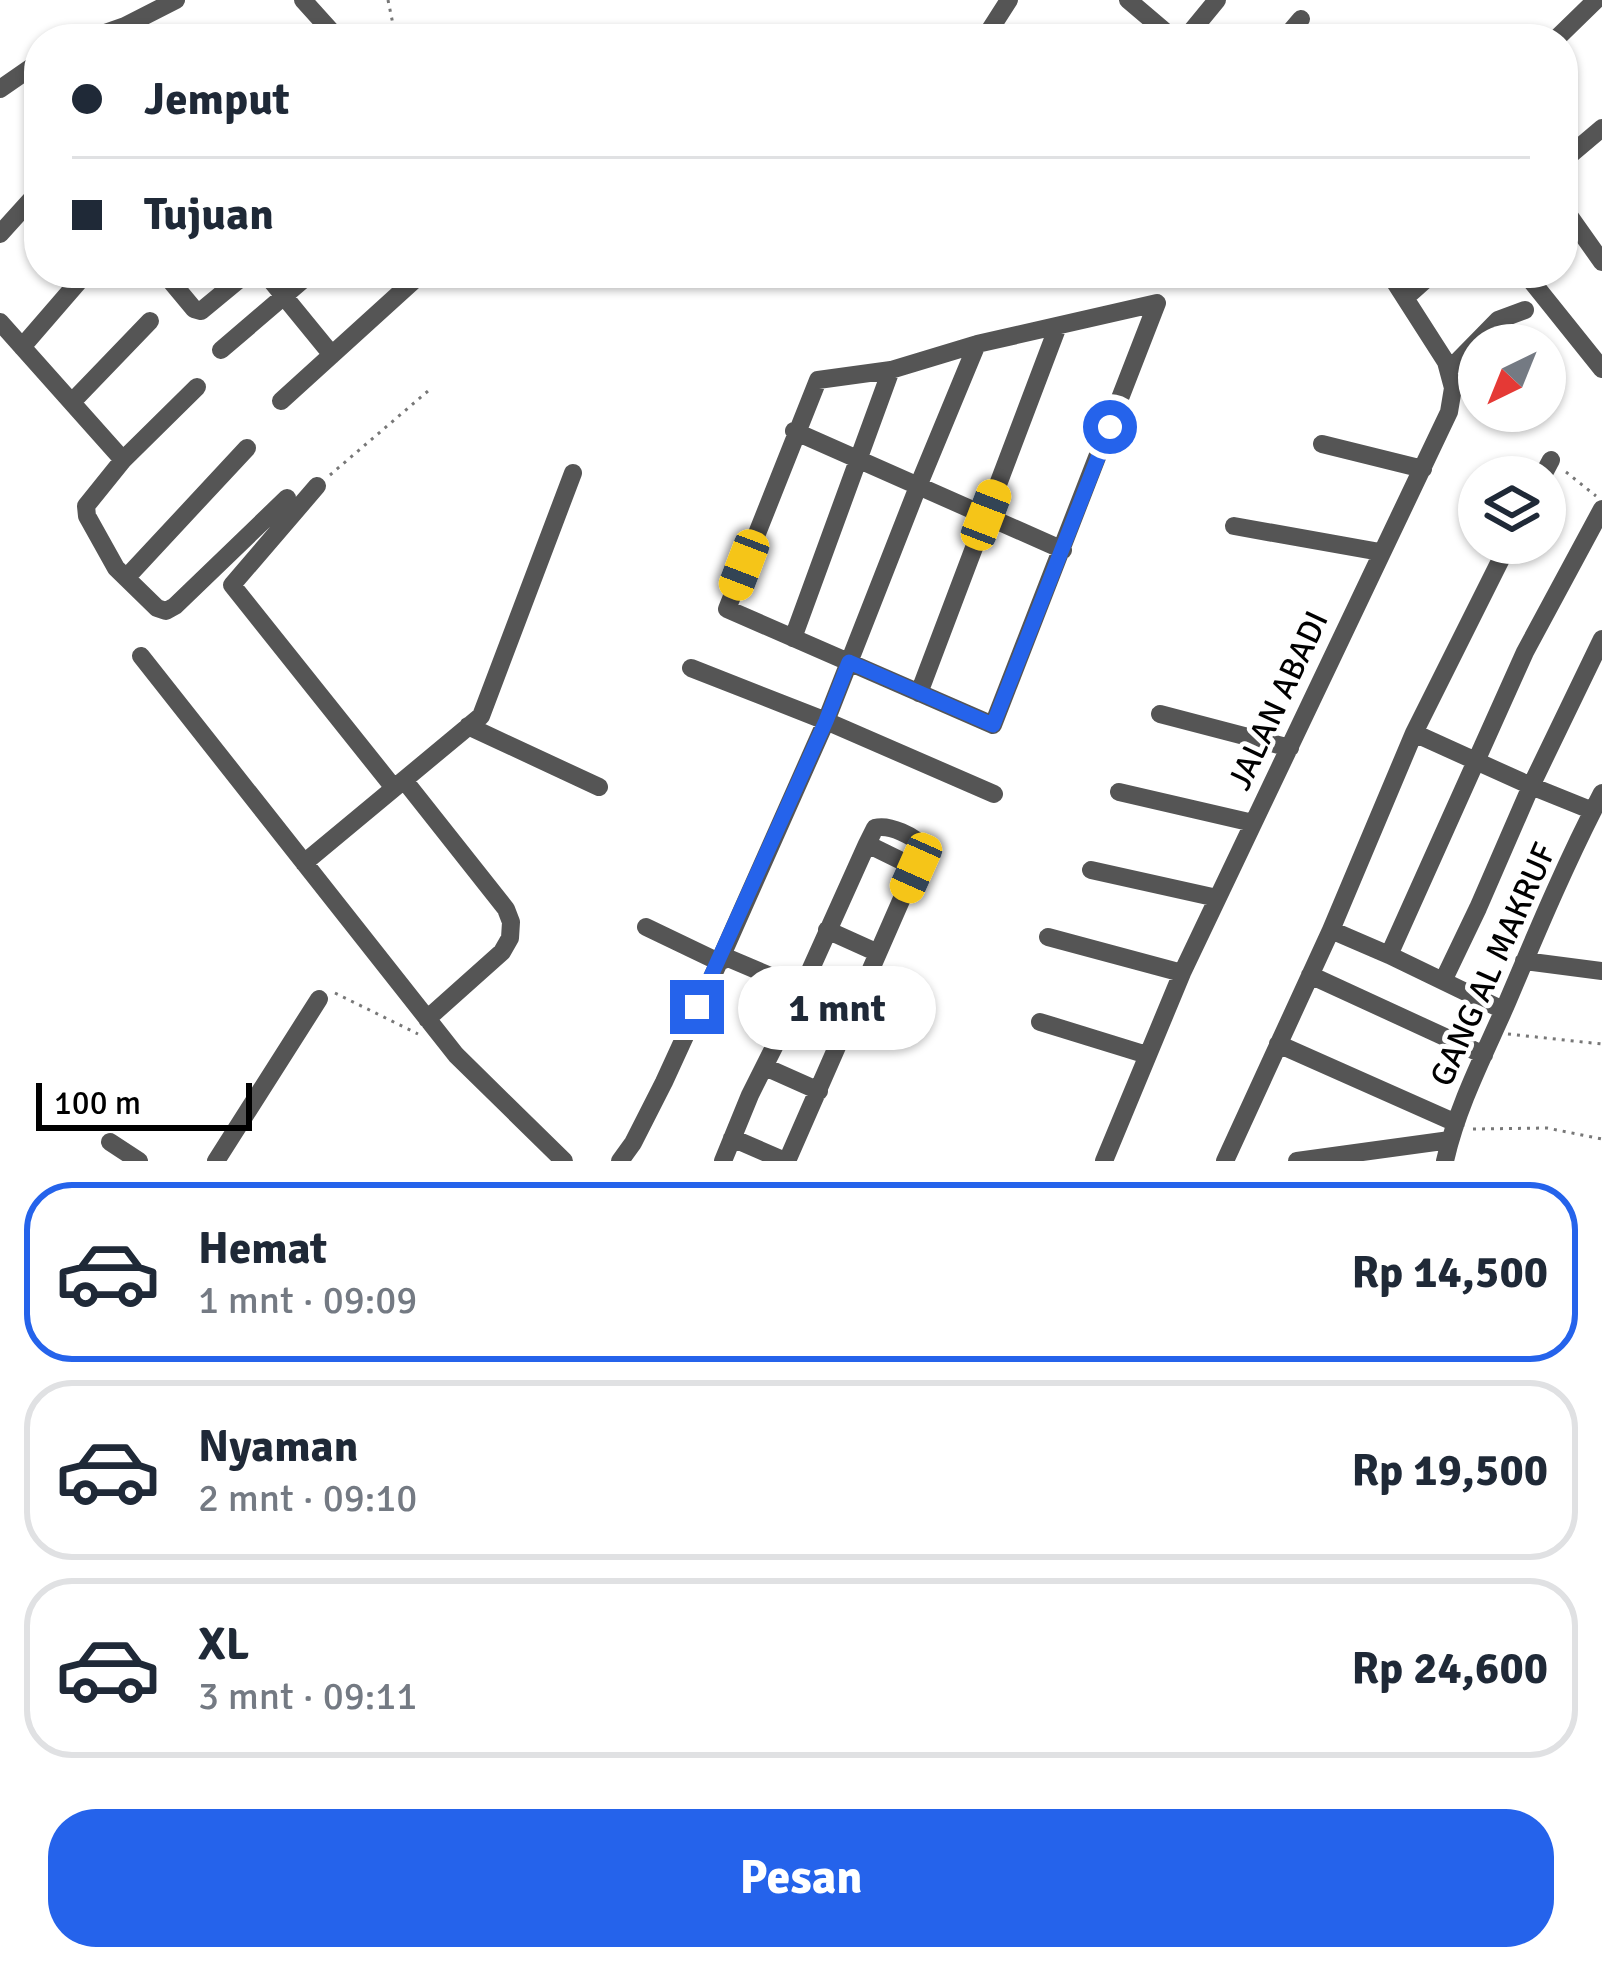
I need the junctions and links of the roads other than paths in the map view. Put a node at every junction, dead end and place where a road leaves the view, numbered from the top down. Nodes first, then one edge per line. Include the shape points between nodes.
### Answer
1 (176, 0) edge
2 (303, 0) edge
3 (1128, 0) edge
4 (1217, 0) edge
5 (1596, 0) edge
6 (1301, 19) dead end
7 (126, 24) edge
8 (325, 24) edge
9 (1156, 24) edge
10 (1197, 24) edge
11 (1297, 24) edge
12 (1571, 24) edge
13 (1602, 128) edge
14 (1578, 148) edge
15 (24, 207) edge
16 (1578, 228) edge
17 (0, 234) edge
18 (1602, 262) edge
19 (73, 288) edge
20 (176, 288) edge
21 (229, 288) edge
22 (277, 288) edge
23 (293, 288) edge
24 (406, 288) edge
25 (1399, 288) edge
26 (1416, 288) edge
27 (1537, 288) edge
28 (284, 296) junction
29 (1405, 298) junction
30 (1525, 310) dead end
31 (150, 321) dead end
32 (0, 322) edge
33 (1058, 326) junction
34 (977, 344) junction
35 (22, 347) junction
36 (221, 350) dead end
37 (332, 356) junction
38 (1602, 369) edge
39 (891, 370) junction
40 (1449, 370) junction
41 (197, 387) dead end
42 (73, 401) junction
43 (281, 401) dead end
44 (795, 432) junction
45 (1322, 444) dead end
46 (247, 448) dead end
47 (859, 459) junction
48 (123, 460) junction
49 (1423, 469) junction
50 (573, 472) dead end
51 (919, 484) junction
52 (317, 486) road end
53 (287, 498) dead end
54 (1602, 505) edge
55 (986, 515) junction
56 (1234, 526) dead end
57 (1063, 550) junction
58 (1380, 552) junction
59 (1498, 564) edge
60 (126, 578) junction
61 (793, 638) junction
62 (1602, 639) edge
63 (141, 656) dead end
64 (849, 662) junction
65 (691, 668) dead end
66 (919, 693) junction
67 (1160, 714) dead end
68 (826, 721) junction
69 (468, 726) junction
70 (1414, 733) junction
71 (1290, 748) junction
72 (1474, 760) junction
73 (399, 784) junction
74 (1531, 786) junction
75 (599, 787) dead end
76 (1118, 792) dead end
77 (994, 794) dead end
78 (1598, 802) edge
79 (1253, 823) junction
80 (304, 863) junction
81 (1091, 870) dead end
82 (1217, 898) junction
83 (646, 927) dead end
84 (826, 929) junction
85 (1331, 930) junction
86 (1048, 937) dead end
87 (878, 952) junction
88 (1388, 955) junction
89 (1524, 961) junction
90 (718, 962) junction
91 (1602, 971) edge
92 (1182, 973) junction
93 (1310, 975) junction
94 (1443, 981) junction
95 (801, 991) junction
96 (319, 999) road end
97 (1503, 1010) junction
98 (853, 1011) junction
99 (1040, 1022) dead end
100 (422, 1026) junction
101 (1278, 1044) junction
102 (1147, 1055) junction
103 (1484, 1055) junction
104 (765, 1067) junction
105 (819, 1090) junction
106 (1453, 1131) junction
107 (732, 1138) junction
108 (110, 1142) dead end
109 (139, 1161) edge
110 (216, 1161) edge
111 (564, 1161) edge
112 (620, 1161) edge
113 (723, 1161) edge
114 (786, 1161) edge
115 (1104, 1161) edge
116 (1225, 1161) edge
117 (1298, 1161) edge
118 (1445, 1161) edge

1 - 7 street
2 - 8 street
3 - 9 street
4 - 10 street
5 - 12 street
6 - 11 street
13 - 14 street
15 - 17 street
16 - 18 street
19 - 35 street
20 - 21 street via 201,311
22 - 28 street
23 - 28 street
24 - 37 street
25 - 29 street
26 - 29 street
27 - 38 street
28 - 36 street
28 - 37 street
29 - 40 street
30 - 40 street via 1501,317
31 - 42 street
32 - 35 street
33 - 34 street
33 - 55 street
33 - 57 street via 1157,303
34 - 39 street
34 - 51 street
35 - 42 street
37 - 43 street
39 - 44 street via 818,380
39 - 47 street
40 - 49 street, JALAN ABADI via 1449,412
41 - 48 street
42 - 48 street
44 - 47 street
44 - 61 street via 727,610
45 - 49 street
46 - 60 street
47 - 51 street
47 - 61 street
48 - 60 street via 86,506 89,525
49 - 58 street, JALAN ABADI
50 - 69 street via 481,716
51 - 55 street
51 - 64 street
52 - 73 street via 232,585
53 - 60 street via 166,611
54 - 72 street
55 - 57 street
55 - 66 street
56 - 58 street
57 - 66 street via 993,725
58 - 71 street, JALAN ABADI
59 - 70 street
61 - 64 street
62 - 74 street
63 - 80 street
64 - 66 street
64 - 68 street
65 - 68 street
67 - 71 street
68 - 77 street
68 - 90 street
69 - 73 street
69 - 75 street
70 - 72 street
70 - 85 street
71 - 79 street, JALAN ABADI
72 - 74 street
72 - 88 street
73 - 80 street
73 - 100 street via 500,898 511,922 502,952
74 - 78 street
74 - 94 street
76 - 79 street
78 - 89 street, GANG AL MAKRUF
79 - 82 street, JALAN ABADI
80 - 100 street
81 - 82 street
82 - 92 street, JALAN ABADI
83 - 90 street
84 - 87 street
84 - 87 street via 875,828 920,842
84 - 95 street
85 - 88 street
85 - 93 street
86 - 92 street
87 - 98 street
88 - 94 street
89 - 91 street
89 - 97 street, GANG AL MAKRUF
90 - 95 street via 728,958
90 - 112 street
92 - 102 street, JALAN ABADI
93 - 101 street
93 - 103 street
94 - 97 street
95 - 98 street
95 - 104 street
96 - 110 street
97 - 103 street, GANG AL MAKRUF
98 - 105 street
99 - 102 street
100 - 111 street
101 - 106 street
101 - 116 street
102 - 115 street, JALAN ABADI
103 - 106 street, GANG AL MAKRUF
104 - 105 street
104 - 107 street
105 - 114 street
106 - 117 street
106 - 118 street, GANG AL MAKRUF
107 - 113 street
107 - 114 street
108 - 109 street

